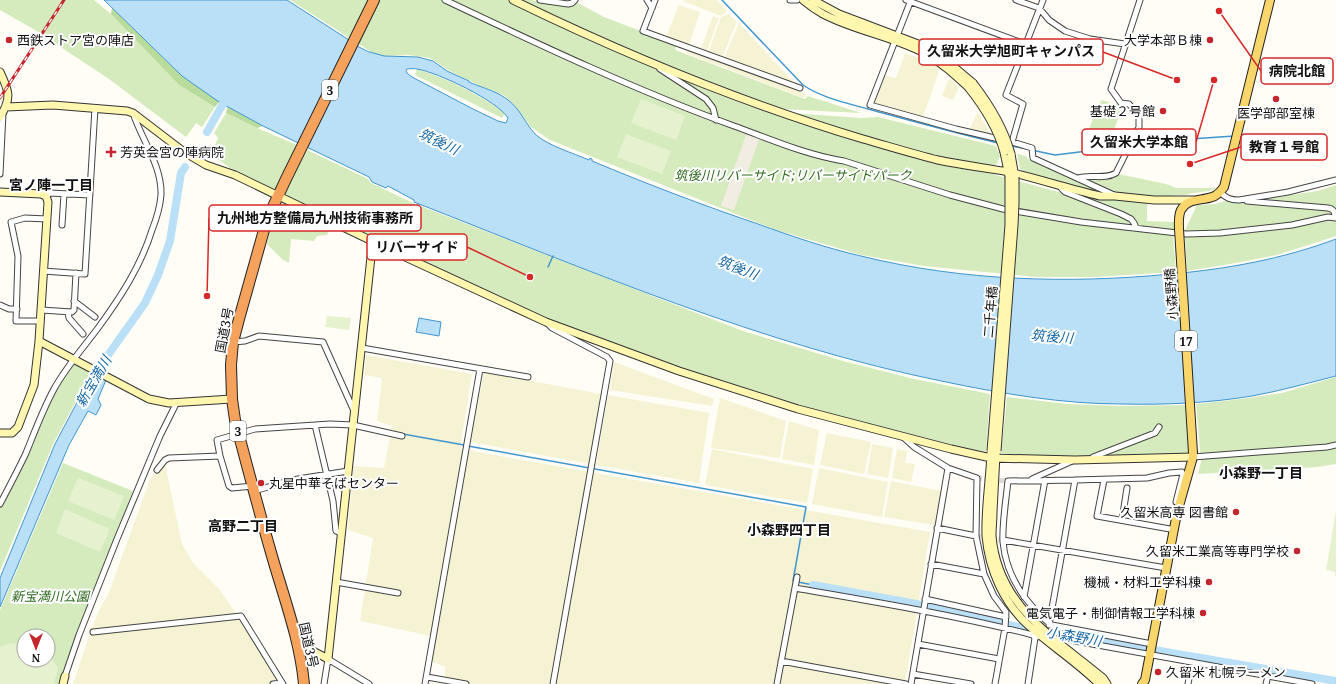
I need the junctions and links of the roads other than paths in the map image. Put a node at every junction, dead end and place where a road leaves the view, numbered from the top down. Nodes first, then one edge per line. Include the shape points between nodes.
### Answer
1 (374, 0) edge
2 (445, 0) edge
3 (512, 0) edge
4 (540, 0) edge
5 (575, 0) edge
6 (647, 0) edge
7 (655, 0) edge
8 (790, 0) edge
9 (796, 0) edge
10 (803, 0) edge
11 (813, 0) edge
12 (909, 0) edge
13 (1016, 0) edge
14 (1043, 0) edge
15 (1140, 0) edge
16 (1270, 0) edge
17 (652, 8) junction
18 (1040, 8) junction
19 (896, 38) junction
20 (1025, 44) junction
21 (1125, 44) junction
22 (651, 62) junction
23 (0, 72) edge
24 (800, 88) dead end
25 (96, 108) junction
26 (3, 112) edge
27 (133, 113) junction
28 (716, 120) junction
29 (1012, 142) junction
30 (0, 174) edge
31 (1012, 175) junction
32 (1078, 178) junction
33 (1336, 180) edge
34 (1060, 186) junction
35 (0, 192) edge
36 (1220, 192) junction
37 (64, 194) junction
38 (90, 195) junction
39 (46, 196) junction
40 (1115, 196) junction
41 (278, 197) junction
42 (1239, 200) junction
43 (1190, 202) junction
44 (1336, 218) edge
45 (47, 219) junction
46 (62, 225) dead end
47 (1136, 228) junction
48 (375, 242) junction
49 (43, 271) junction
50 (76, 273) junction
51 (74, 301) junction
52 (0, 305) edge
53 (17, 309) junction
54 (41, 310) junction
55 (68, 312) junction
56 (95, 317) dead end
57 (40, 321) junction
58 (546, 322) junction
59 (83, 334) dead end
60 (39, 341) junction
61 (233, 342) junction
62 (362, 348) junction
63 (73, 359) junction
64 (480, 369) junction
65 (528, 377) dead end
66 (232, 399) junction
67 (177, 402) junction
68 (354, 411) junction
69 (315, 425) junction
70 (353, 425) junction
71 (1159, 427) dead end
72 (0, 433) edge
73 (239, 434) junction
74 (402, 436) dead end
75 (903, 437) junction
76 (1336, 445) edge
77 (994, 454) junction
78 (1193, 455) junction
79 (220, 456) junction
80 (1086, 459) junction
81 (1074, 460) junction
82 (948, 468) junction
83 (157, 470) dead end
84 (348, 471) junction
85 (327, 474) junction
86 (1045, 480) junction
87 (1075, 480) junction
88 (1104, 480) junction
89 (1028, 481) junction
90 (1128, 488) dead end
91 (254, 489) junction
92 (0, 504) edge
93 (1122, 520) junction
94 (937, 528) junction
95 (1170, 529) junction
96 (341, 533) junction
97 (976, 536) junction
98 (1003, 540) junction
99 (1171, 543) junction
100 (1033, 545) junction
101 (1062, 550) junction
102 (931, 564) junction
103 (1166, 568) junction
104 (984, 574) junction
105 (797, 577) dead end
106 (336, 582) junction
107 (795, 588) junction
108 (398, 593) dead end
109 (1024, 597) junction
110 (925, 599) junction
111 (923, 611) junction
112 (1006, 617) junction
113 (1004, 628) junction
114 (93, 632) dead end
115 (1040, 632) junction
116 (918, 644) junction
117 (1152, 644) junction
118 (298, 647) junction
119 (1150, 654) junction
120 (328, 659) junction
121 (999, 659) junction
122 (781, 661) junction
123 (1192, 662) junction
124 (913, 674) junction
125 (65, 676) joint
126 (1268, 676) junction
127 (427, 677) junction
128 (282, 683) edge
129 (63, 684) edge
130 (273, 684) edge
131 (304, 684) edge
132 (324, 684) edge
133 (369, 684) edge
134 (425, 684) edge
135 (466, 684) edge
136 (553, 684) edge
137 (778, 684) edge
138 (906, 684) edge
139 (911, 684) edge
140 (971, 684) edge
141 (995, 684) edge
142 (1028, 684) edge
143 (1098, 684) edge
144 (1107, 684) edge
145 (1142, 684) edge
146 (1188, 684) edge
147 (1266, 684) edge
148 (1312, 684) edge

1 - 41 highway, 国道3号 / 3
2 - 28 street via 628,85
3 - 22 street
4 - 5 street via 568,4
6 - 17 street
7 - 17 street
8 - 9 street
10 - 19 street via 836,20
11 - 19 street
12 - 19 street
12 - 20 street
13 - 18 street
14 - 18 street
15 - 21 street
16 - 36 main road via 1224,187
17 - 24 street via 643,31
18 - 20 street
18 - 21 street via 1048,20 1065,32
19 - 29 street via 870,105
19 - 31 street, 二千年橋, bridge via 938,62 970,85 1008,153
20 - 29 street via 1006,95 1023,104
21 - 32 street via 1111,89 1121,103 1129,104 1134,110 1139,118 1138,127 1116,173 1102,177
22 - 28 street via 706,99 713,108
22 - 31 street via 794,117 863,139 937,160
23 - 26 street via 9,94
25 - 26 street via 53,105
25 - 27 street
25 - 38 street
26 - 30 street
27 - 41 street via 184,152 206,165 234,175
27 - 63 street via 137,127 156,162 161,196 150,237 124,292
28 - 47 street via 826,158 844,161 1003,209 1036,216
29 - 32 street via 1033,152 1033,158
31 - 34 street
31 - 77 street, 二千年橋, bridge
32 - 40 street
33 - 42 street via 1288,192
34 - 40 street via 1100,196
34 - 47 street via 1065,192 1121,214 1131,220
35 - 39 street
36 - 42 street via 1226,198
36 - 43 main road via 1212,197
37 - 38 street
37 - 39 street via 50,193
37 - 46 street
38 - 50 street via 85,274
39 - 45 street
40 - 43 street
41 - 48 street
41 - 61 highway, 国道3号 / 3 via 256,256
42 - 44 street via 1328,208 1335,212
43 - 78 main road, 小森野橋 / 17, bridge via 1181,209 1179,229
44 - 47 street via 1328,217 1292,225 1220,233 1186,234
45 - 49 street
45 - 53 street via 25,218 11,222 18,256
48 - 58 street
48 - 62 street via 371,257
49 - 50 street
49 - 54 street
50 - 51 street
51 - 55 street via 74,310
51 - 56 street
52 - 53 street
53 - 57 street via 16,321
54 - 55 street
54 - 57 street
55 - 59 street via 69,318
57 - 60 street
58 - 75 street via 679,371
58 - 136 street via 552,328 610,361
60 - 63 street
60 - 72 street via 34,386 18,427 12,433
61 - 66 highway, 国道3号 / 3
61 - 68 street via 259,336 323,342
62 - 64 street
62 - 68 street
63 - 67 street via 149,399
63 - 92 street via 54,388
64 - 65 street
64 - 127 street
66 - 67 street
66 - 73 highway, 国道3号 / 3
67 - 125 street via 117,539
68 - 70 street
69 - 70 street
69 - 73 street via 255,429
69 - 85 street
70 - 74 street
70 - 84 street
71 - 80 street via 1155,433
73 - 79 street via 218,440
73 - 91 highway, 国道3号 / 3
75 - 77 street via 950,450
75 - 82 street
76 - 78 street
77 - 81 street
77 - 115 street, 二千年橋 via 992,535 997,564 1007,587 1029,622
78 - 80 street
78 - 99 main road, 17
79 - 83 street via 169,458
79 - 91 street via 229,486
80 - 81 street
81 - 89 street
82 - 94 street
82 - 97 street via 976,478
84 - 85 street
84 - 96 street
85 - 91 street
85 - 96 street via 336,532
86 - 87 street
86 - 89 street
86 - 100 street
87 - 88 street
87 - 101 street
88 - 93 street via 1097,516
88 - 95 street via 1147,478 1182,472
89 - 98 street via 1008,481
90 - 93 street
91 - 118 highway, 国道3号 / 3
93 - 95 street
94 - 97 street
94 - 102 street
95 - 99 street
96 - 106 street
97 - 104 street
98 - 100 street
98 - 109 street via 1011,575
99 - 103 main road, 17
100 - 101 street
100 - 109 street
101 - 103 street
101 - 115 street
102 - 104 street
102 - 110 street
103 - 117 main road, 17
104 - 112 street via 994,596 1006,612
105 - 107 street
106 - 108 street
106 - 120 street
107 - 111 street
107 - 122 street
109 - 115 street
110 - 111 street
110 - 112 street
111 - 113 street
111 - 116 street
112 - 113 street
113 - 115 street via 1033,635
113 - 121 street
114 - 128 street via 241,616
115 - 117 street
115 - 119 street
115 - 142 street
115 - 143 street
115 - 144 street via 1103,678
116 - 121 street
116 - 124 street
117 - 119 main road, 17
118 - 120 street
118 - 131 highway, 国道3号 / 3
119 - 123 street
119 - 145 main road, 17
120 - 132 street
120 - 133 street
121 - 141 street
122 - 137 street
122 - 138 street
123 - 126 street
123 - 146 street
124 - 139 street
124 - 140 street
125 - 129 street
126 - 147 street
126 - 148 street
127 - 134 street
127 - 135 street
128 - 130 street

